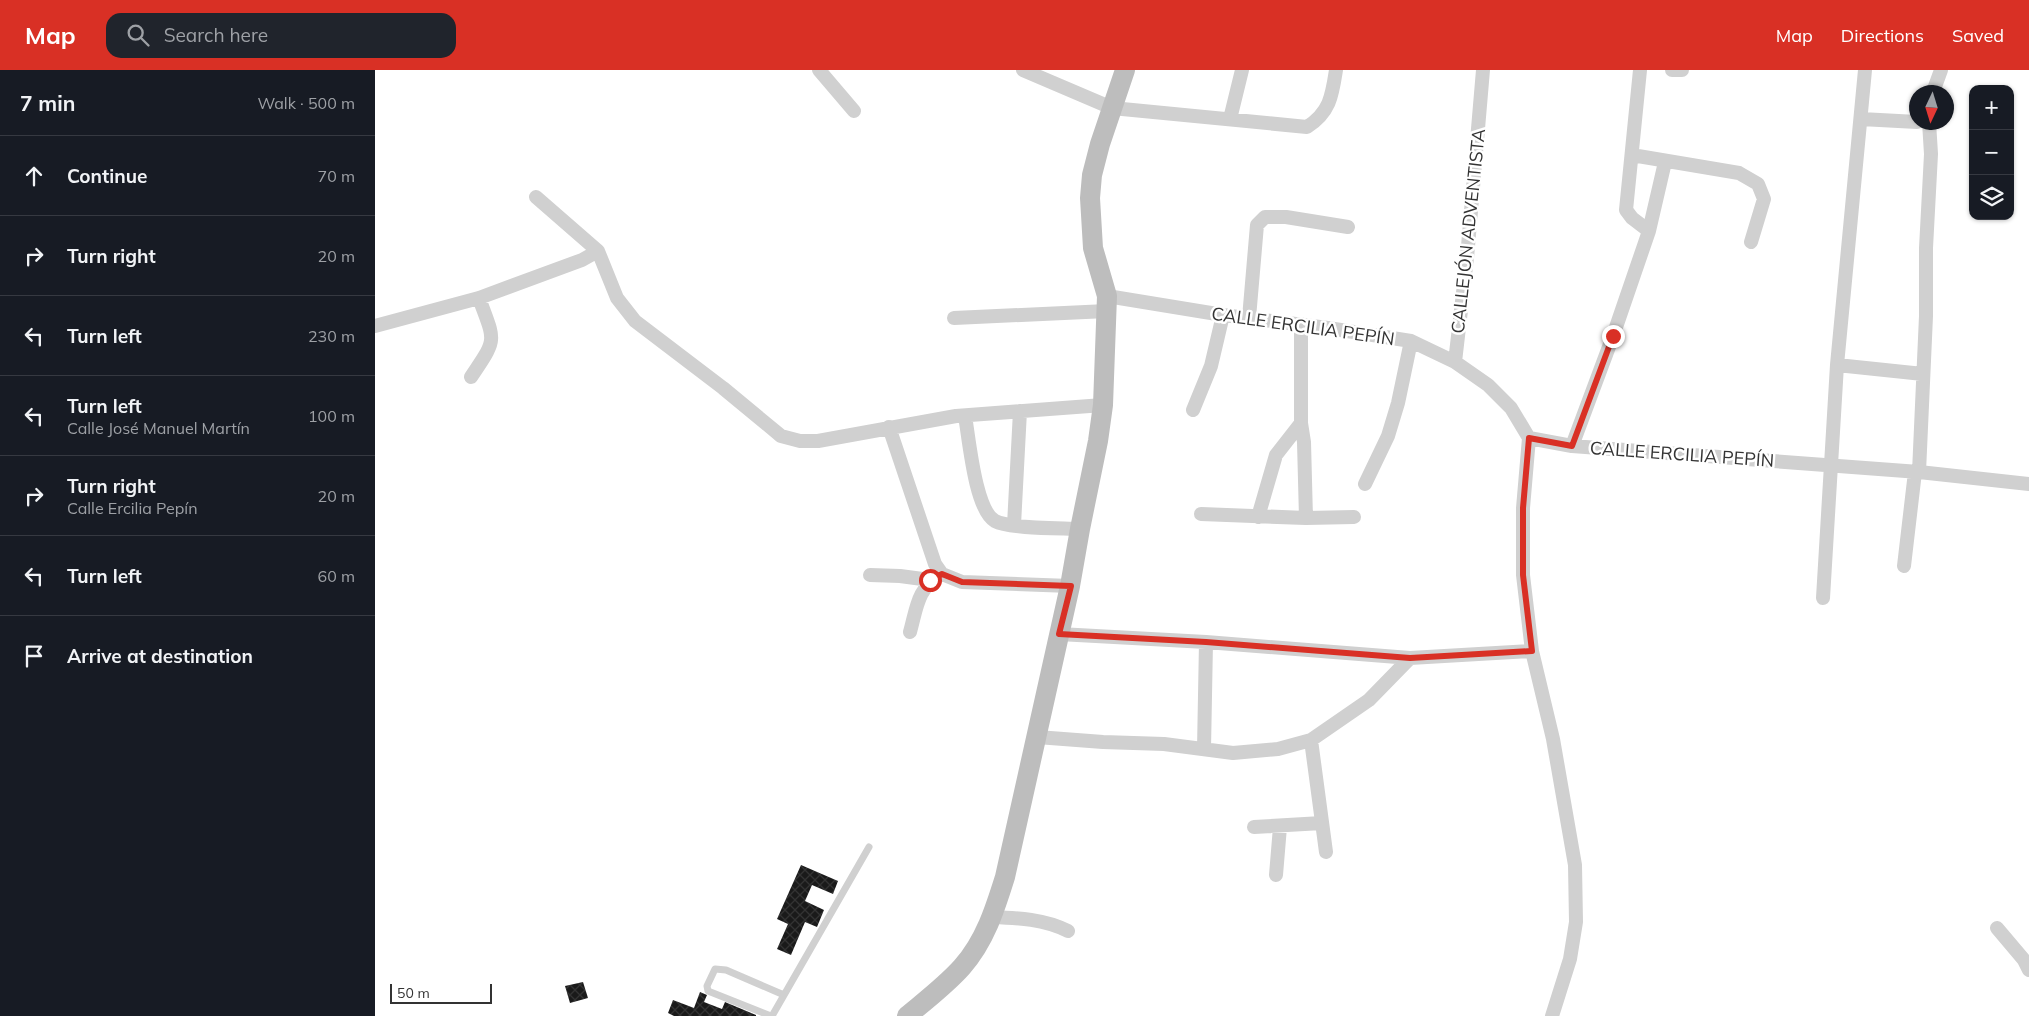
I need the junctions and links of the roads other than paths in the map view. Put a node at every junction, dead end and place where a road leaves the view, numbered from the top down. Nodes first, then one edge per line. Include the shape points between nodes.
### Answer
1 (818, 70) edge
2 (1023, 70) edge
3 (1125, 70) edge
4 (1242, 70) edge
5 (1336, 70) edge
6 (1483, 70) edge
7 (1640, 70) edge
8 (1672, 70) edge
9 (1682, 70) edge
10 (1865, 70) edge
11 (1941, 70) edge
12 (1936, 85) edge
13 (1112, 108) junction
14 (854, 111) dead end
15 (1231, 119) junction
16 (1861, 119) junction
17 (1909, 122) edge
18 (1929, 130) edge
19 (1632, 155) junction
20 (1665, 162) junction
21 (536, 197) dead end
22 (1348, 227) dead end
23 (1649, 231) junction
24 (1751, 242) dead end
25 (598, 251) junction
26 (479, 298) junction
27 (1107, 303) junction
28 (1223, 315) junction
29 (953, 318) dead end
30 (1249, 318) junction
31 (1301, 324) junction
32 (375, 326) edge
33 (1411, 341) junction
34 (1455, 362) junction
35 (1837, 365) junction
36 (1923, 374) junction
37 (471, 377) dead end
38 (1103, 405) junction
39 (1193, 410) dead end
40 (1021, 412) junction
41 (965, 416) junction
42 (1301, 423) junction
43 (889, 427) junction
44 (1529, 438) junction
45 (1572, 446) junction
46 (1832, 465) junction
47 (1917, 472) junction
48 (1365, 484) dead end
49 (2029, 484) edge
50 (1201, 514) dead end
51 (1259, 517) junction
52 (1354, 517) dead end
53 (1306, 518) junction
54 (1015, 526) junction
55 (1080, 529) junction
56 (1905, 566) dead end
57 (870, 575) dead end
58 (936, 577) junction
59 (1071, 586) junction
60 (1823, 598) dead end
61 (910, 632) dead end
62 (1059, 634) junction
63 (1206, 642) junction
64 (1532, 651) junction
65 (1410, 658) junction
66 (1037, 737) junction
67 (1311, 740) junction
68 (1204, 749) junction
69 (1322, 823) junction
70 (1254, 827) dead end
71 (1279, 827) junction
72 (869, 846) dead end
73 (1326, 852) dead end
74 (1276, 876) dead end
75 (992, 917) junction
76 (1997, 928) dead end
77 (1068, 931) dead end
78 (2029, 970) edge
79 (784, 995) junction
80 (772, 1016) edge
81 (907, 1016) edge
82 (1552, 1016) edge

1 - 14 street
2 - 13 street
3 - 13 street
4 - 15 street
5 - 15 street via 1332,97 1326,109 1317,121 1307,127
6 - 34 street, CALLEJÓN ADVENTISTA
7 - 19 street
8 - 9 street
10 - 16 street
11 - 12 street
13 - 15 street
13 - 27 street via 1092,174 1089,198 1093,248
16 - 17 street
16 - 35 street
18 - 36 street
19 - 20 street
19 - 23 street via 1627,210
20 - 23 street
20 - 24 street via 1739,173 1758,184 1764,199
21 - 25 street
22 - 30 street via 1286,217 1265,217 1257,225
23 - 45 street
25 - 26 street
25 - 43 street via 617,298 635,321 781,436 819,441
26 - 32 street
26 - 37 street via 493,337 490,348
27 - 28 street, CALLE ERCILIA PEPÍN
27 - 29 street, CALLE ERCILIA PEPÍN
27 - 38 street
28 - 30 street, CALLE ERCILIA PEPÍN
28 - 39 street via 1211,366
30 - 31 street, CALLE ERCILIA PEPÍN
31 - 33 street, CALLE ERCILIA PEPÍN
31 - 42 street
33 - 34 street, CALLE ERCILIA PEPÍN
33 - 48 street via 1388,436
34 - 44 street, CALLE ERCILIA PEPÍN via 1487,385 1511,408
35 - 36 street
35 - 46 street
36 - 47 street
38 - 40 street
38 - 55 street
40 - 41 street
40 - 54 street
41 - 43 street
41 - 54 street via 979,496 995,521
42 - 51 street via 1276,455
42 - 53 street
43 - 58 street via 935,564
44 - 45 street, CALLE ERCILIA PEPÍN
44 - 64 street via 1523,508 1523,575
45 - 46 street, CALLE ERCILIA PEPÍN
46 - 47 street, CALLE ERCILIA PEPÍN
46 - 60 street
47 - 49 street, CALLE ERCILIA PEPÍN
47 - 56 street
50 - 51 street
51 - 53 street
52 - 53 street
54 - 55 street
55 - 59 street
57 - 58 street
58 - 59 street via 962,582
58 - 61 street via 919,598
59 - 62 street
62 - 63 street
62 - 66 street
63 - 65 street
63 - 68 street
64 - 65 street
64 - 82 street via 1553,739 1575,865 1576,922 1570,959
65 - 67 street via 1369,700
66 - 68 street
66 - 75 street via 1005,877
67 - 68 street via 1278,749 1233,753
67 - 69 street
69 - 71 street
69 - 73 street
70 - 71 street
71 - 74 street
72 - 79 lane
75 - 77 street via 1052,923
75 - 81 street via 978,946 962,968
76 - 78 street
79 - 80 lane
79 - 80 lane via 726,970 715,970 707,986 708,991

